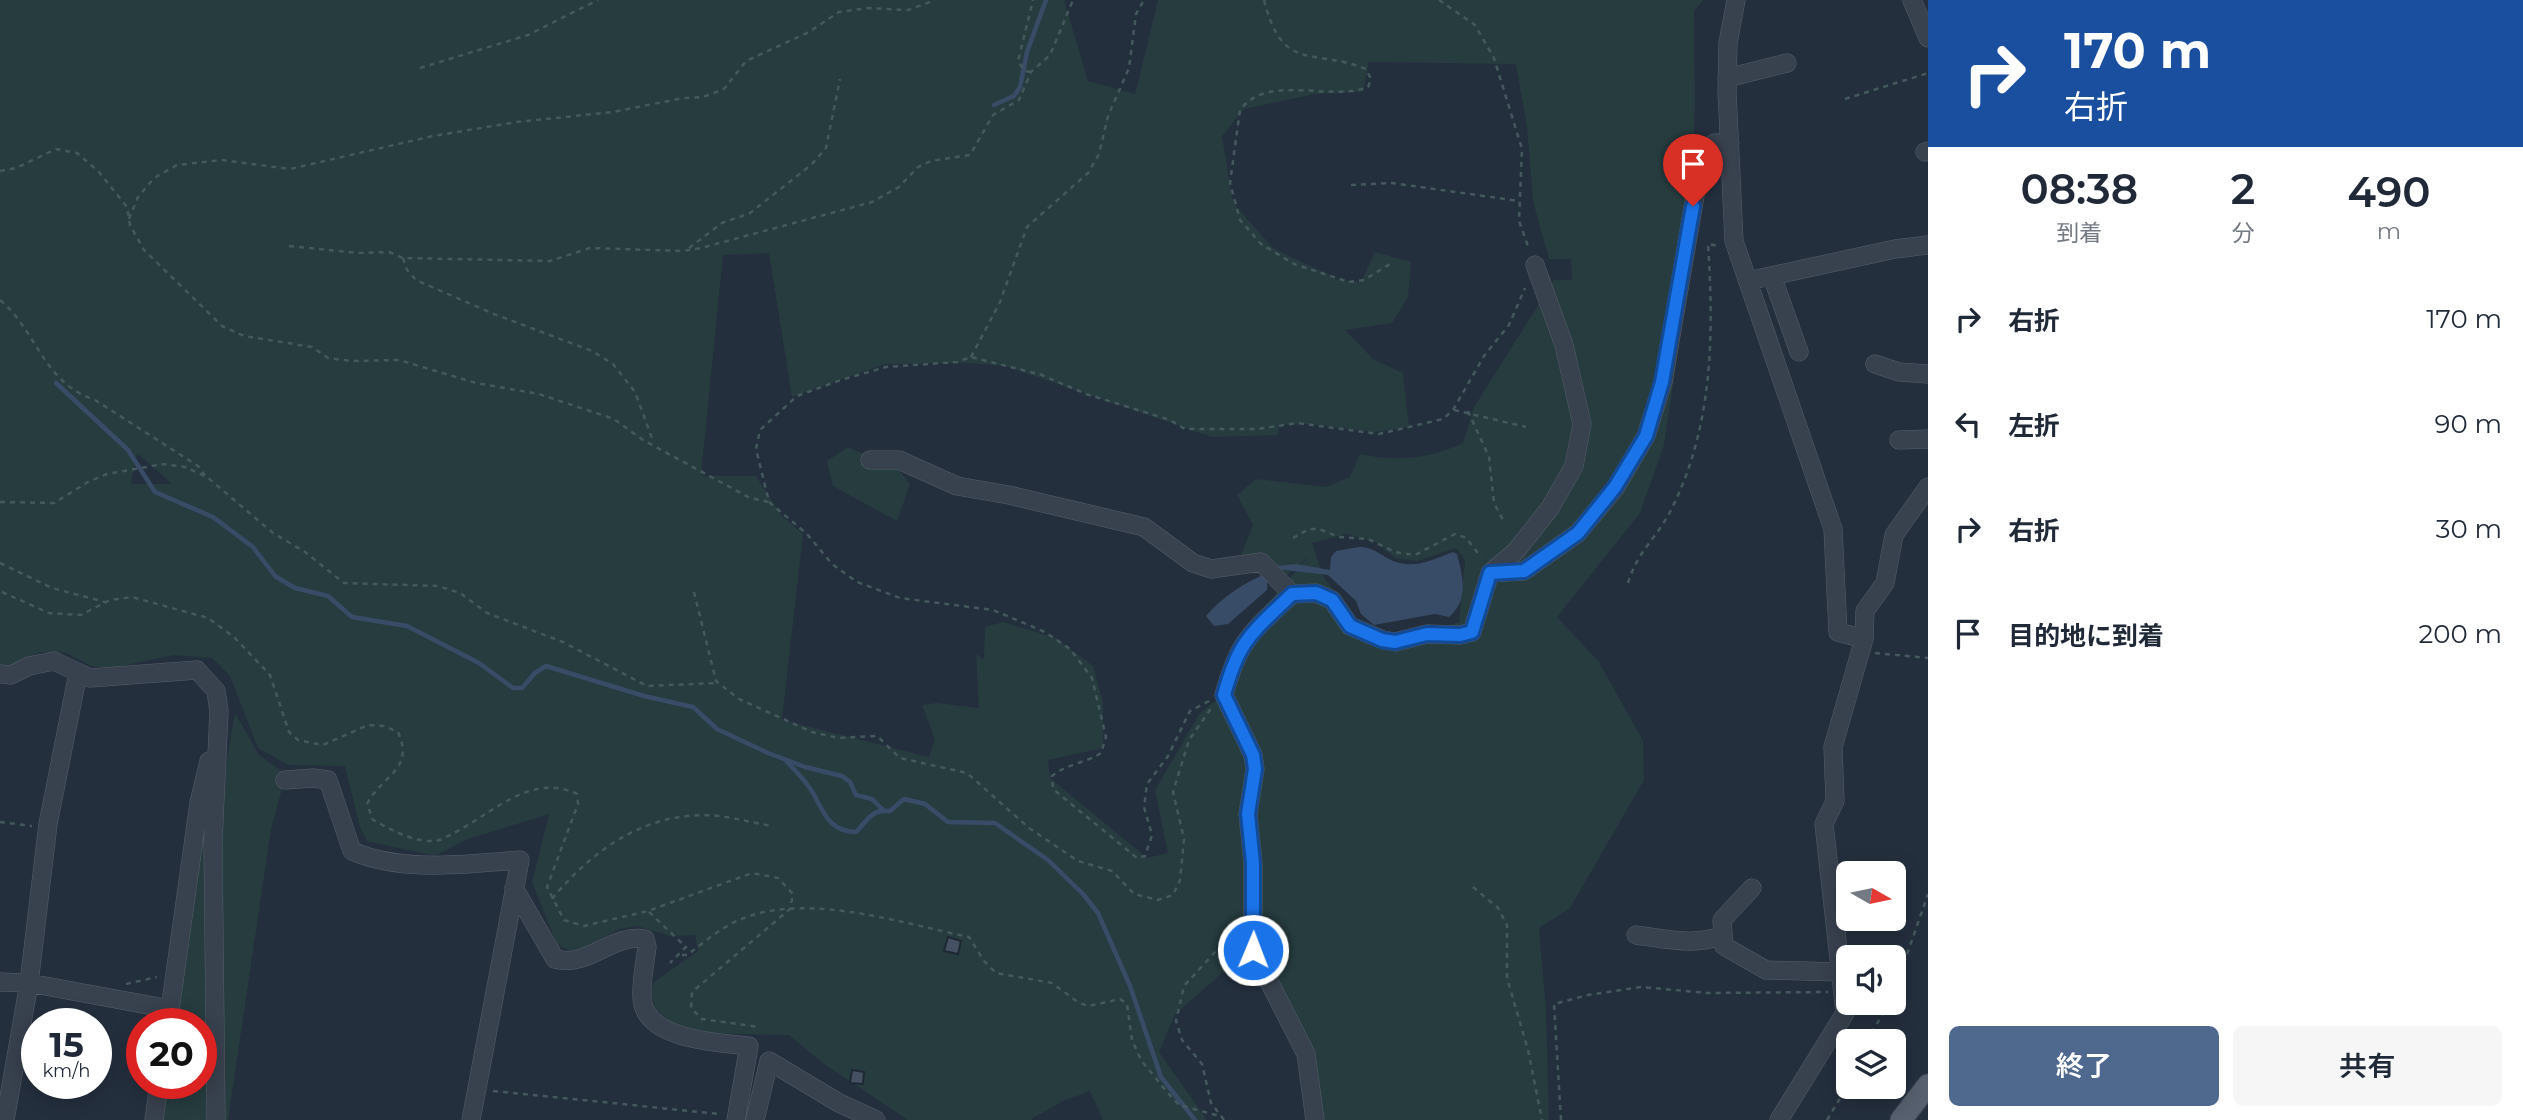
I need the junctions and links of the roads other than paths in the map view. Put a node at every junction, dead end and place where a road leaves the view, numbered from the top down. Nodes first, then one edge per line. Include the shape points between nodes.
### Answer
1 (1737, 0) edge
2 (1912, 0) edge
3 (1928, 37) edge
4 (1787, 63) dead end
5 (1727, 78) junction
6 (1730, 144) junction
7 (1928, 246) edge
8 (1535, 265) road end
9 (1772, 276) junction
10 (1748, 281) junction
11 (1798, 352) dead end
12 (1875, 364) dead end
13 (1928, 374) edge
14 (1928, 439) edge
15 (1899, 440) dead end
16 (870, 460) dead end
17 (1928, 487) edge
18 (1490, 573) junction
19 (1292, 594) junction
20 (1864, 639) junction
21 (78, 673) junction
22 (0, 674) edge
23 (218, 738) junction
24 (285, 780) dead end
25 (514, 888) junction
26 (1752, 888) dead end
27 (1636, 935) dead end
28 (1721, 936) junction
29 (1836, 945) edge
30 (1836, 972) edge
31 (0, 982) edge
32 (29, 983) junction
33 (135, 1008) edge
34 (170, 1008) edge
35 (1844, 1015) edge
36 (1928, 1085) edge
37 (157, 1099) edge
38 (737, 1118) edge
39 (5, 1120) edge
40 (154, 1120) edge
41 (216, 1120) edge
42 (471, 1120) edge
43 (755, 1120) edge
44 (876, 1120) edge
45 (1315, 1120) edge
46 (1779, 1120) edge
47 (1901, 1120) edge

1 - 5 street
2 - 3 street
4 - 5 street
5 - 6 street
6 - 10 street via 1736,248
6 - 18 street via 1714,144 1702,155 1662,382 1646,436 1615,487 1578,533 1524,571
7 - 9 street
8 - 18 street via 1564,345 1583,424 1574,466 1550,508 1516,551
9 - 10 street
9 - 11 street
10 - 20 street via 1833,529 1838,632
12 - 13 street
14 - 15 street
16 - 19 street via 899,460 957,486 1144,527 1193,563 1211,569 1262,562
17 - 20 street via 1894,535 1885,583 1865,611
18 - 19 street via 1472,632 1427,634 1395,642 1350,626 1332,600 1316,593
19 - 45 street via 1247,638 1234,659 1224,695 1253,755 1255,769 1248,814 1253,950 1306,1054
20 - 29 street via 1833,747 1835,801 1824,824
21 - 22 street via 54,661
21 - 23 street via 90,678 197,670 216,691
21 - 32 street via 48,824
23 - 34 street via 206,766 199,803
23 - 41 street via 213,842
24 - 25 street via 328,780 352,851 368,858 440,865 520,860
25 - 38 street via 555,959 569,963 624,939 645,939 644,1010 678,1036 749,1046
25 - 42 street
26 - 28 street via 1722,919
27 - 28 street via 1685,943
28 - 30 street via 1724,946 1766,970
31 - 32 street
32 - 33 street
32 - 39 street
35 - 46 street
36 - 47 main road
37 - 40 street
43 - 44 street via 769,1061

